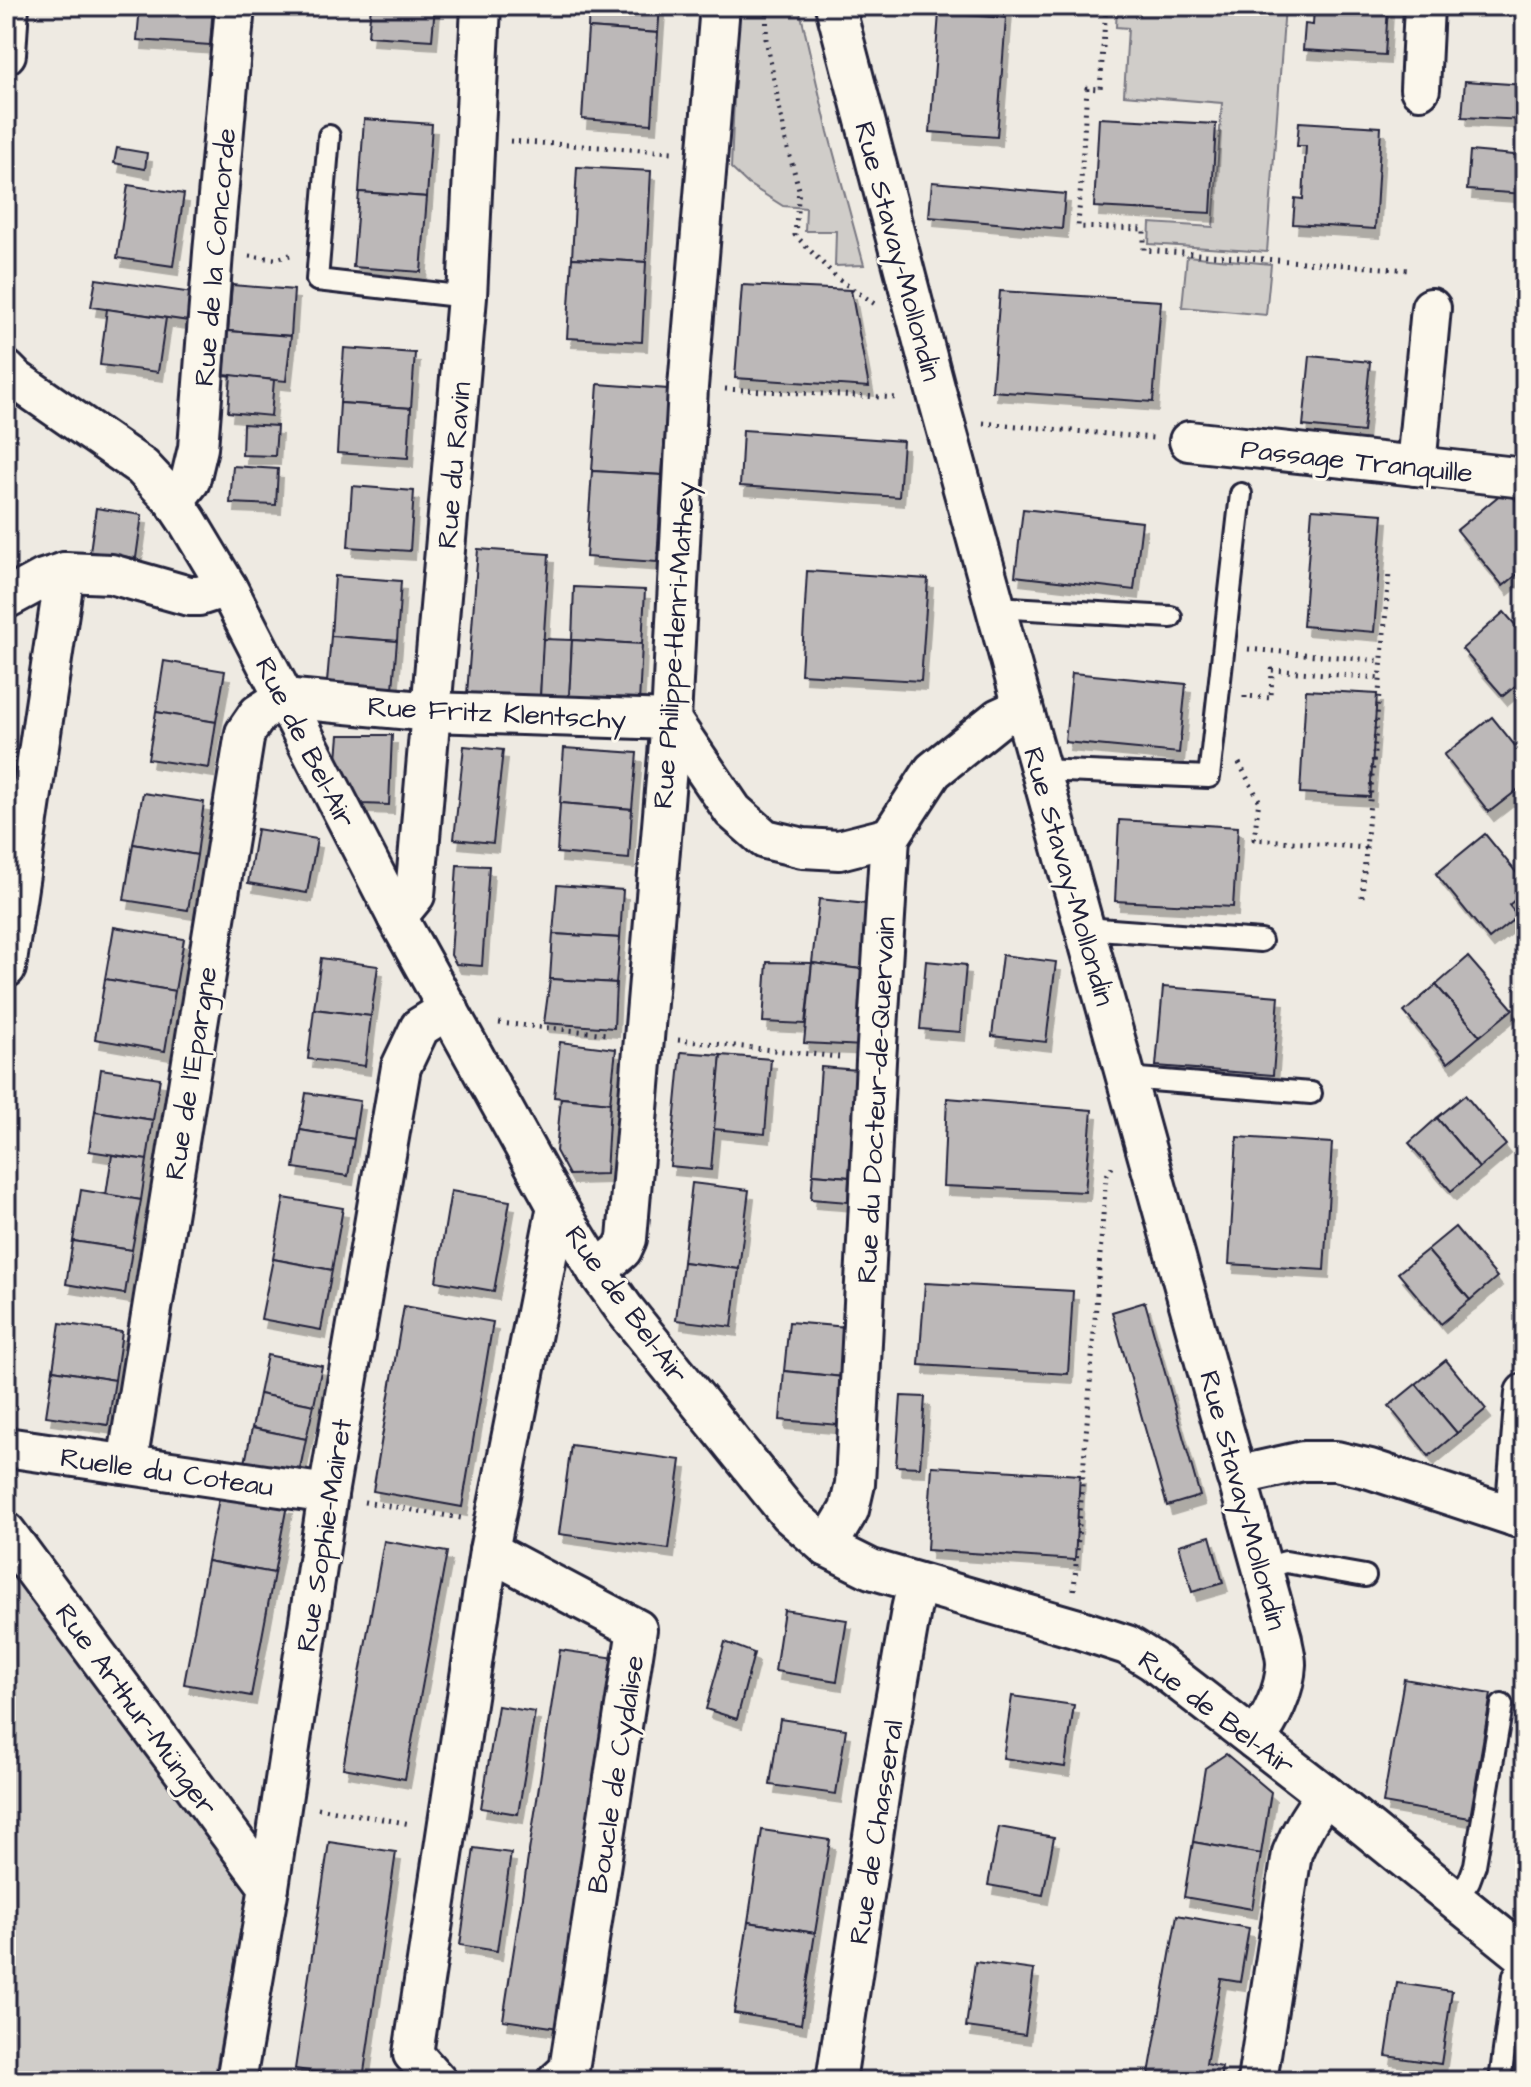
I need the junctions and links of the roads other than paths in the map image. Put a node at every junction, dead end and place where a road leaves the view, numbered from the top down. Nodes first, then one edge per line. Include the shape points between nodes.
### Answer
1 (9, 6) edge
2 (235, 6) edge
3 (481, 6) edge
4 (720, 6) edge
5 (835, 6) edge
6 (1424, 6) edge
7 (6, 54) edge
8 (1420, 89) dead end
9 (329, 136) dead end
10 (467, 297) junction
11 (1431, 308) dead end
12 (6, 370) edge
13 (1178, 440) road end
14 (1416, 466) junction
15 (1525, 478) edge
16 (1241, 494) dead end
17 (174, 501) junction
18 (65, 572) junction
19 (227, 587) junction
20 (6, 599) edge
21 (995, 607) junction
22 (1171, 617) dead end
23 (283, 698) junction
24 (1023, 707) junction
25 (432, 712) junction
26 (671, 720) junction
27 (1040, 770) junction
28 (890, 837) junction
29 (397, 917) junction
30 (1085, 928) junction
31 (1261, 941) dead end
32 (6, 968) edge
33 (449, 1009) junction
34 (1127, 1078) junction
35 (1311, 1093) dead end
36 (557, 1206) junction
37 (597, 1271) junction
38 (1525, 1393) edge
39 (6, 1447) edge
40 (127, 1464) junction
41 (1236, 1476) junction
42 (328, 1494) junction
43 (1520, 1518) edge
44 (6, 1532) edge
45 (492, 1537) junction
46 (827, 1547) junction
47 (1263, 1568) junction
48 (1365, 1576) dead end
49 (917, 1583) junction
50 (1502, 1705) dead end
51 (1255, 1740) junction
52 (1326, 1795) junction
53 (269, 1887) junction
54 (1455, 1899) junction
55 (1525, 1958) edge
56 (236, 2081) edge
57 (437, 2081) edge
58 (557, 2081) edge
59 (836, 2081) edge
60 (1257, 2081) edge
61 (1500, 2081) edge

1 - 7 street
2 - 17 street, Rue de la Concorde via 198,448 190,481
3 - 10 street, Rue du Ravin
4 - 26 street, Rue Philippe-Henri-Mathey via 688,387
5 - 21 street, Rue Stavay-Mollondin
6 - 8 street
9 - 10 lane via 317,280
10 - 25 street, Rue du Ravin
11 - 14 street
12 - 17 street, Rue de Bel-Air via 142,467
13 - 14 street, Passage Tranquille
14 - 15 street, Passage Tranquille
16 - 27 lane via 1209,777
17 - 19 street, Rue de Bel-Air
18 - 19 street via 111,574 189,596
18 - 20 street
18 - 32 street
19 - 23 street, Rue de Bel-Air
21 - 22 lane
21 - 24 street, Rue Stavay-Mollondin
23 - 25 street, Rue Fritz Klentschy
23 - 29 street, Rue de Bel-Air
23 - 40 street, Rue de l'Epargne via 258,714 245,733
24 - 27 street, Rue Stavay-Mollondin
24 - 28 street, Rue du Docteur-de-Quervain via 999,718 933,771
25 - 26 street, Rue Fritz Klentschy
25 - 29 street, Rue du Ravin via 415,895
26 - 28 street via 733,811 765,839 839,850
26 - 37 street, Rue Philippe-Henri-Mathey via 627,1239
27 - 30 street, Rue Stavay-Mollondin
28 - 46 street, Rue du Docteur-de-Quervain via 855,1484 849,1510
29 - 33 street, Rue de Bel-Air
30 - 31 lane
30 - 34 street, Rue Stavay-Mollondin
33 - 36 street, Rue de Bel-Air
33 - 42 street, Rue Sophie-Mairet via 420,1027 401,1067
34 - 35 lane
34 - 41 street, Rue Stavay-Mollondin
36 - 37 street, Rue de Bel-Air
36 - 45 street
37 - 46 street, Rue de Bel-Air via 789,1514
38 - 43 street
39 - 40 street, Ruelle du Coteau
40 - 42 street, Ruelle du Coteau
41 - 43 street via 1303,1461 1336,1461
41 - 47 street, Rue Stavay-Mollondin
42 - 53 street, Rue Sophie-Mairet
44 - 53 street, Rue Arthur-Münger
45 - 57 street via 413,2054
45 - 58 street, Boucle de Cydalise via 637,1629 569,2070
46 - 49 street, Rue de Bel-Air via 871,1569
47 - 48 lane via 1286,1562
47 - 51 street, Rue Stavay-Mollondin via 1286,1664 1280,1694
49 - 51 street, Rue de Bel-Air via 1127,1645
49 - 59 street, Rue de Chasseral
50 - 54 lane via 1475,1865
51 - 52 street, Rue de Bel-Air
52 - 54 street, Rue de Bel-Air
52 - 60 street via 1292,1853
53 - 56 street, Rue Sophie-Mairet
54 - 55 street, Rue de Bel-Air
55 - 61 lane via 1514,1975

